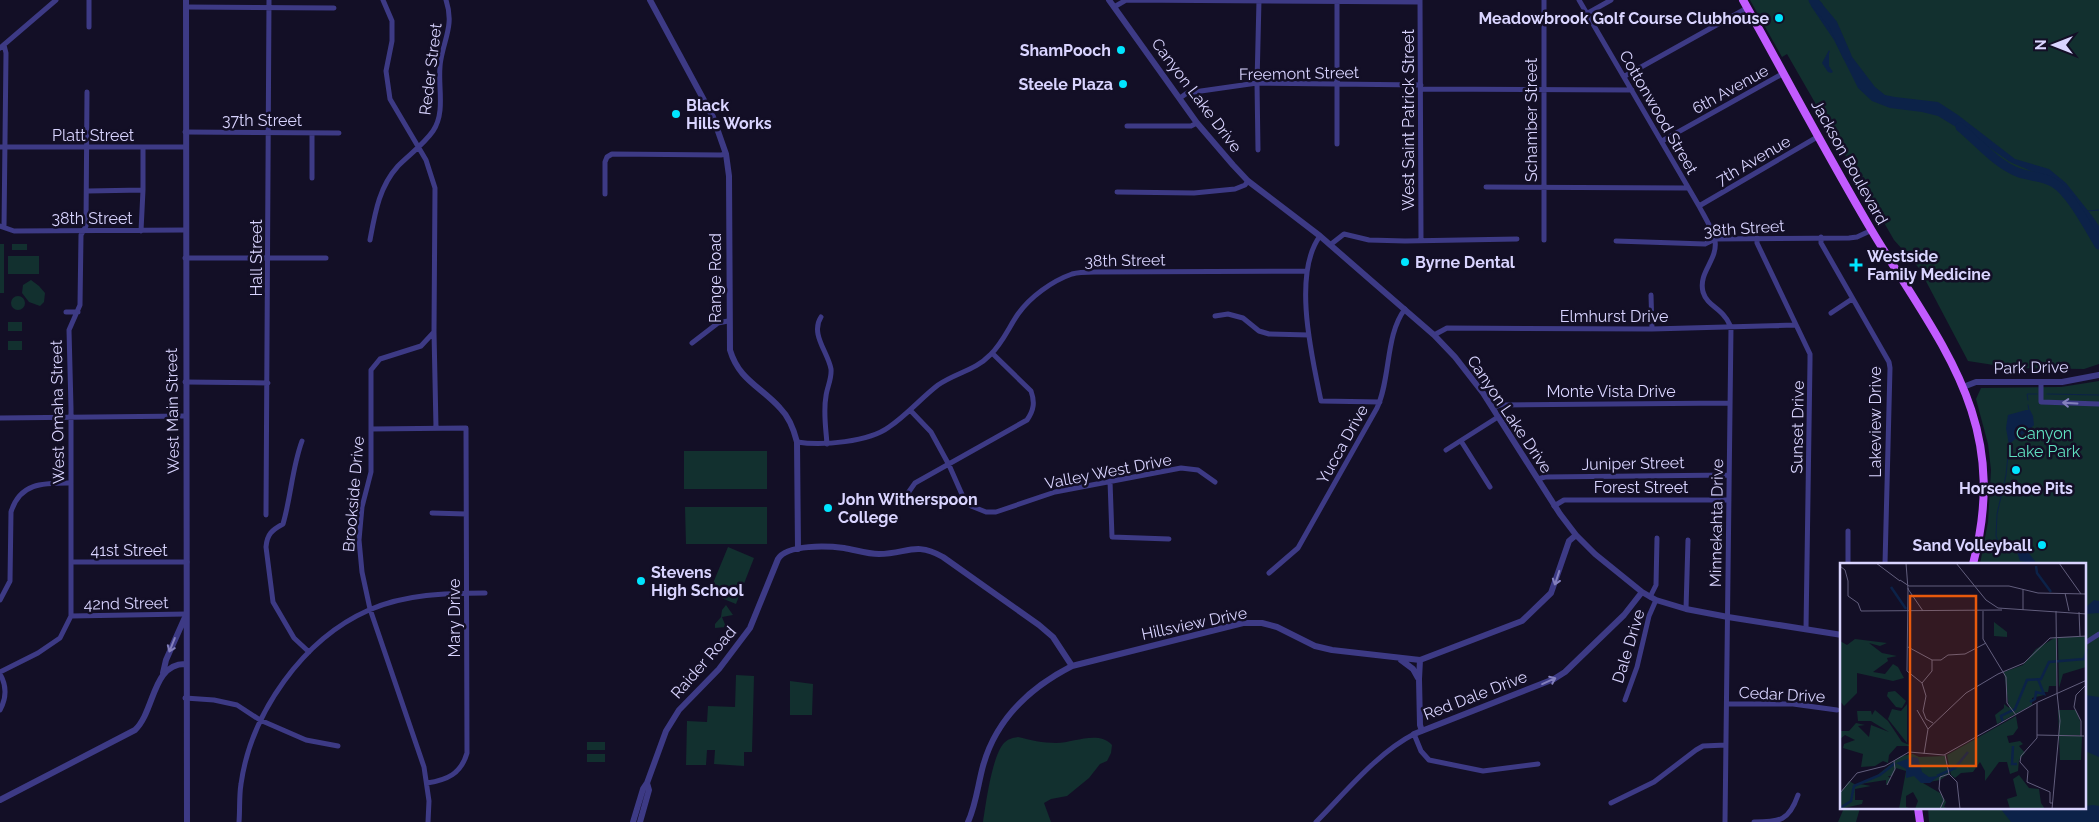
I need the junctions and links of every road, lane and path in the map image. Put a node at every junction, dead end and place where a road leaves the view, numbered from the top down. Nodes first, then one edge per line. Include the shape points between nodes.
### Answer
1 (56, 0) edge
2 (90, 0) edge
3 (269, 0) edge
4 (382, 0) edge
5 (446, 0) edge
6 (650, 0) edge
7 (1109, 0) edge
8 (1259, 0) edge
9 (1544, 0) edge
10 (1579, 0) edge
11 (1611, 0) edge
12 (1743, 0) edge
13 (1420, 1) edge
14 (1337, 2) junction
15 (186, 3) edge
16 (1114, 7) junction
17 (269, 8) junction
18 (334, 8) dead end
19 (1747, 8) junction
20 (1588, 13) junction
21 (89, 27) dead end
22 (2, 46) edge
23 (1784, 73) junction
24 (1625, 76) junction
25 (1257, 83) junction
26 (1337, 84) junction
27 (1421, 87) junction
28 (1544, 90) junction
29 (1632, 90) junction
30 (87, 92) dead end
31 (1180, 98) junction
32 (1197, 123) junction
33 (1127, 126) dead end
34 (185, 132) junction
35 (339, 132) dead end
36 (269, 133) junction
37 (312, 133) junction
38 (1819, 136) junction
39 (1662, 141) junction
40 (1337, 144) dead end
41 (3, 147) edge
42 (185, 147) junction
43 (418, 147) junction
44 (87, 148) junction
45 (143, 148) junction
46 (1258, 150) dead end
47 (726, 154) junction
48 (312, 178) dead end
49 (1248, 181) junction
50 (1486, 187) dead end
51 (1544, 188) junction
52 (1688, 188) junction
53 (143, 190) junction
54 (88, 191) junction
55 (1117, 192) dead end
56 (605, 194) dead end
57 (1699, 206) junction
58 (2, 226) edge
59 (185, 230) junction
60 (1872, 230) junction
61 (84, 231) junction
62 (141, 231) junction
63 (1320, 236) junction
64 (1821, 237) junction
65 (1756, 238) junction
66 (1715, 239) junction
67 (370, 240) dead end
68 (1421, 240) junction
69 (1517, 240) dead end
70 (1544, 240) dead end
71 (1616, 241) dead end
72 (1330, 245) junction
73 (185, 258) junction
74 (268, 258) junction
75 (326, 258) dead end
76 (1306, 271) junction
77 (1651, 295) dead end
78 (1852, 299) junction
79 (1405, 309) junction
80 (66, 312) dead end
81 (78, 312) junction
82 (1831, 313) dead end
83 (1215, 316) dead end
84 (821, 317) dead end
85 (728, 321) junction
86 (1795, 325) junction
87 (1731, 327) junction
88 (1652, 328) junction
89 (434, 332) junction
90 (1309, 335) junction
91 (1434, 335) junction
92 (692, 343) dead end
93 (992, 353) junction
94 (2099, 375) edge
95 (185, 382) junction
96 (268, 382) junction
97 (2041, 382) junction
98 (1963, 387) junction
99 (1380, 402) junction
100 (1730, 403) junction
101 (2099, 404) edge
102 (1493, 408) junction
103 (910, 410) junction
104 (186, 416) junction
105 (71, 417) junction
106 (1498, 417) junction
107 (0, 418) edge
108 (436, 428) junction
109 (371, 429) junction
110 (302, 441) dead end
111 (1461, 441) junction
112 (797, 442) junction
113 (826, 444) junction
114 (1446, 450) dead end
115 (950, 465) junction
116 (1729, 475) junction
117 (1538, 479) junction
118 (1110, 481) junction
119 (1215, 482) dead end
120 (71, 483) junction
121 (1490, 488) dead end
122 (903, 500) dead end
123 (1728, 500) junction
124 (1554, 506) junction
125 (432, 513) dead end
126 (466, 514) junction
127 (266, 515) dead end
128 (1848, 530) dead end
129 (1576, 535) junction
130 (1657, 538) dead end
131 (1169, 539) dead end
132 (1688, 540) dead end
133 (798, 549) junction
134 (71, 562) junction
135 (186, 562) junction
136 (1848, 563) edge
137 (1885, 563) edge
138 (1973, 563) edge
139 (1268, 573) dead end
140 (1642, 592) junction
141 (466, 593) junction
142 (485, 593) dead end
143 (1653, 598) junction
144 (0, 600) edge
145 (370, 609) junction
146 (1686, 609) junction
147 (186, 614) junction
148 (71, 616) junction
149 (1728, 617) junction
150 (1806, 629) junction
151 (2099, 634) edge
152 (1840, 635) edge
153 (2086, 642) edge
154 (309, 652) junction
155 (1390, 657) junction
156 (1420, 660) junction
157 (185, 664) junction
158 (1072, 666) junction
159 (0, 673) edge
160 (162, 677) junction
161 (1418, 679) junction
162 (186, 698) junction
163 (1624, 700) dead end
164 (1727, 704) junction
165 (0, 710) edge
166 (1837, 710) dead end
167 (260, 720) junction
168 (1422, 731) junction
169 (1414, 734) junction
170 (1726, 745) junction
171 (338, 746) dead end
172 (1538, 764) dead end
173 (427, 783) junction
174 (647, 783) junction
175 (1798, 795) dead end
176 (0, 800) edge
177 (1611, 803) dead end
178 (1916, 810) edge
179 (187, 822) edge
180 (239, 822) edge
181 (428, 822) edge
182 (633, 822) edge
183 (640, 822) edge
184 (968, 822) edge
185 (1316, 822) edge
186 (1725, 822) edge
187 (1754, 822) edge
188 (1920, 822) edge

1 - 22 street
2 - 21 street
3 - 17 street, Hall Street
4 - 43 street via 392,21 386,71 390,99
5 - 43 street, Reder Street via 450,12 449,34 441,59 438,119
6 - 47 street, Range Road via 714,117
7 - 16 street, Canyon Lake Drive
8 - 14 street
8 - 16 street via 1126,0
8 - 25 street
9 - 28 street, Schamber Street
10 - 20 street, Cottonwood Street
11 - 20 street
12 - 19 main road, Jackson Boulevard
13 - 14 street
13 - 27 street, West Saint Patrick Street
14 - 26 street
15 - 17 street
15 - 34 street, West Main Street
16 - 31 street, Canyon Lake Drive
17 - 18 street
17 - 36 street, Hall Street
19 - 23 main road, Jackson Boulevard
19 - 24 street
20 - 24 street, Cottonwood Street
22 - 41 street via 6,53
23 - 38 main road, Jackson Boulevard
23 - 39 street, 6th Avenue
24 - 29 street, Cottonwood Street
25 - 26 street, Freemont Street
25 - 31 street, Freemont Street via 1187,93
25 - 46 street
26 - 27 street, Freemont Street
26 - 40 street
27 - 28 street, Freemont Street
27 - 68 street, West Saint Patrick Street
28 - 29 street, Freemont Street
28 - 51 street, Schamber Street
29 - 39 street, Cottonwood Street
30 - 44 street, West Omaha Street
31 - 32 street, Canyon Lake Drive
32 - 33 street via 1191,126
32 - 49 street, Canyon Lake Drive
34 - 36 street, 37th Street
34 - 42 street, West Main Street
35 - 37 street, 37th Street
36 - 37 street, 37th Street
36 - 74 street, Hall Street
37 - 48 street
38 - 57 street, 7th Avenue
38 - 60 main road, Jackson Boulevard
39 - 52 street, Cottonwood Street
41 - 44 street, Platt Street
41 - 58 street
42 - 45 street, Platt Street
42 - 59 street, West Main Street
43 - 67 street, Reder Street via 383,188
43 - 89 street via 435,188
44 - 45 street, Platt Street
44 - 54 street, West Omaha Street
45 - 53 street
47 - 56 street via 612,154 605,162
47 - 85 street, Range Road via 729,183
49 - 55 street via 1235,189 1194,193
49 - 63 street, Canyon Lake Drive
50 - 51 street
51 - 52 street
51 - 70 street, Schamber Street
52 - 57 street, Cottonwood Street
53 - 54 street
53 - 62 street
54 - 61 street, West Omaha Street
57 - 66 street, Cottonwood Street
58 - 61 street, 38th Street via 14,231
59 - 62 street, 38th Street
59 - 73 street, West Main Street
60 - 64 street, 38th Street via 1857,237
60 - 98 main road, Jackson Boulevard via 1936,332
61 - 62 street, 38th Street
61 - 81 street, West Omaha Street via 81,235
63 - 72 street, Canyon Lake Drive
63 - 76 street
64 - 65 street, 38th Street
64 - 78 street, Lakeview Drive via 1821,243
65 - 66 street, 38th Street
65 - 86 street, Sunset Drive
66 - 71 street, 38th Street via 1704,244
66 - 87 street via 1714,255 1702,280 1703,290 1707,301 1725,316
68 - 69 street
68 - 72 street via 1369,240 1344,234
72 - 79 street, Canyon Lake Drive
73 - 74 street
73 - 95 street, West Main Street
74 - 75 street
74 - 96 street, Hall Street
76 - 90 street
76 - 93 street, 38th Street via 1074,273 1030,300
77 - 88 street
78 - 82 street
78 - 137 street, Lakeview Drive via 1890,368
79 - 91 street, Canyon Lake Drive
79 - 99 street, Yucca Drive via 1396,323
80 - 81 street
81 - 105 street, West Omaha Street via 69,330
83 - 90 street via 1228,314 1243,318 1269,334
84 - 113 street via 817,332 831,369 825,398
85 - 92 street via 718,323
85 - 112 street, Range Road via 730,350 737,367 749,382 784,412
86 - 87 street, Elmhurst Drive
86 - 150 street, Sunset Drive via 1810,354
87 - 88 street, Elmhurst Drive
87 - 100 street, Minnekahta Drive
88 - 91 street, Elmhurst Drive via 1447,328
89 - 108 street
89 - 109 street, Brookside Drive via 421,346 380,359 371,370
90 - 99 street via 1321,401
91 - 102 street, Canyon Lake Drive
93 - 103 street, 38th Street via 976,366 939,385
93 - 115 street via 1031,391 1034,398 1032,413 1027,420
94 - 97 street, Park Drive via 2075,381
95 - 96 street
95 - 104 street, West Main Street
96 - 127 street, Hall Street
97 - 98 street, Park Drive via 1976,382
101 -> 97 street via 2041,402
98 - 138 main road, Jackson Boulevard via 1976,425 1983,461 1983,510
99 - 139 street, Yucca Drive via 1298,548
100 - 102 street, Monte Vista Drive via 1500,405
100 - 116 street, Minnekahta Drive
102 - 106 street, Canyon Lake Drive
103 - 113 street, 38th Street via 887,429 861,438
103 - 115 street, Valley West Drive via 931,432
104 - 105 street
104 - 135 street, West Main Street
105 - 107 street
105 - 120 street, West Omaha Street
106 - 111 street
106 - 117 street, Canyon Lake Drive
108 - 109 street
108 - 126 street, Mary Drive via 466,428
109 - 145 street, Brookside Drive via 371,472 362,507 359,540
110 - 154 street via 283,524 271,530 266,546 273,602 294,638
111 - 114 street
111 - 121 street
112 - 113 street, 38th Street
112 - 133 street, Range Road
115 - 118 street, Valley West Drive via 964,499 986,512 996,512 1055,492
115 - 122 street via 915,483
116 - 117 street, Juniper Street via 1545,476
116 - 123 street, Minnekahta Drive
117 - 124 street, Canyon Lake Drive
118 - 119 street, Valley West Drive via 1189,468 1205,473
118 - 131 street via 1112,538
120 - 134 street, West Omaha Street
120 - 144 street via 33,485 13,505 10,581
123 - 124 street, Forest Street via 1564,500
123 - 149 street, Minnekahta Drive
124 - 129 street, Canyon Lake Drive
125 - 126 street
126 - 141 street, Mary Drive
128 - 136 street
129 - 140 street, Canyon Lake Drive
129 -> 156 street, Hillsview Drive via 1569,542 1551,592 1522,621
130 - 143 street, Dale Drive
132 - 146 street
133 - 158 street, Raider Road via 833,547 880,554 925,549 933,552 1039,625 1053,637
133 - 174 street, Raider Road via 780,556 750,628 719,669 673,719
134 - 135 street, 41st Street
134 - 148 street, West Omaha Street
135 - 147 street, West Main Street
140 - 143 street, Canyon Lake Drive
168 -> 140 street, Red Dale Drive via 1554,679 1624,615
141 - 142 street
141 - 145 street via 401,600
141 - 173 street, Mary Drive via 467,753 460,771
143 - 146 street, Canyon Lake Drive
143 - 163 street, Dale Drive via 1637,667
145 - 154 street via 348,620
145 - 173 street, Brookside Drive
146 - 149 street, Canyon Lake Drive
147 - 148 street, 42nd Street
147 - 157 street, West Main Street
147 -> 160 street
148 - 159 street, 42nd Street via 60,638
149 - 150 street, Canyon Lake Drive
149 - 164 street, Minnekahta Drive
150 - 152 street, Canyon Lake Drive
151 - 153 street
154 - 167 street via 272,697
155 - 156 street, Hillsview Drive
155 - 158 street, Hillsview Drive via 1332,650 1315,646 1277,627 1243,623
155 - 161 street via 1408,664
156 - 161 street
157 - 160 street via 173,666
157 - 162 street, West Main Street
158 - 184 street, Hillsview Drive via 1030,692 1005,718 986,756
159 - 165 street via 6,691
160 - 176 street via 143,720 135,730
161 - 168 street
162 - 167 street via 237,705
162 - 179 street, West Main Street
164 - 166 street, Cedar Drive via 1794,704
164 - 170 street, Minnekahta Drive
167 - 171 street via 306,740
167 - 180 street via 240,785
168 - 169 street, Red Dale Drive
169 - 172 street via 1428,760 1483,771
169 - 185 street, Red Dale Drive via 1384,755
170 - 177 street via 1703,746 1654,782
170 - 186 street, Minnekahta Drive
173 - 181 street, Brookside Drive
174 - 182 street, Raider Road
174 - 183 street via 649,790
175 - 187 street via 1793,810 1783,819
178 - 188 main road

